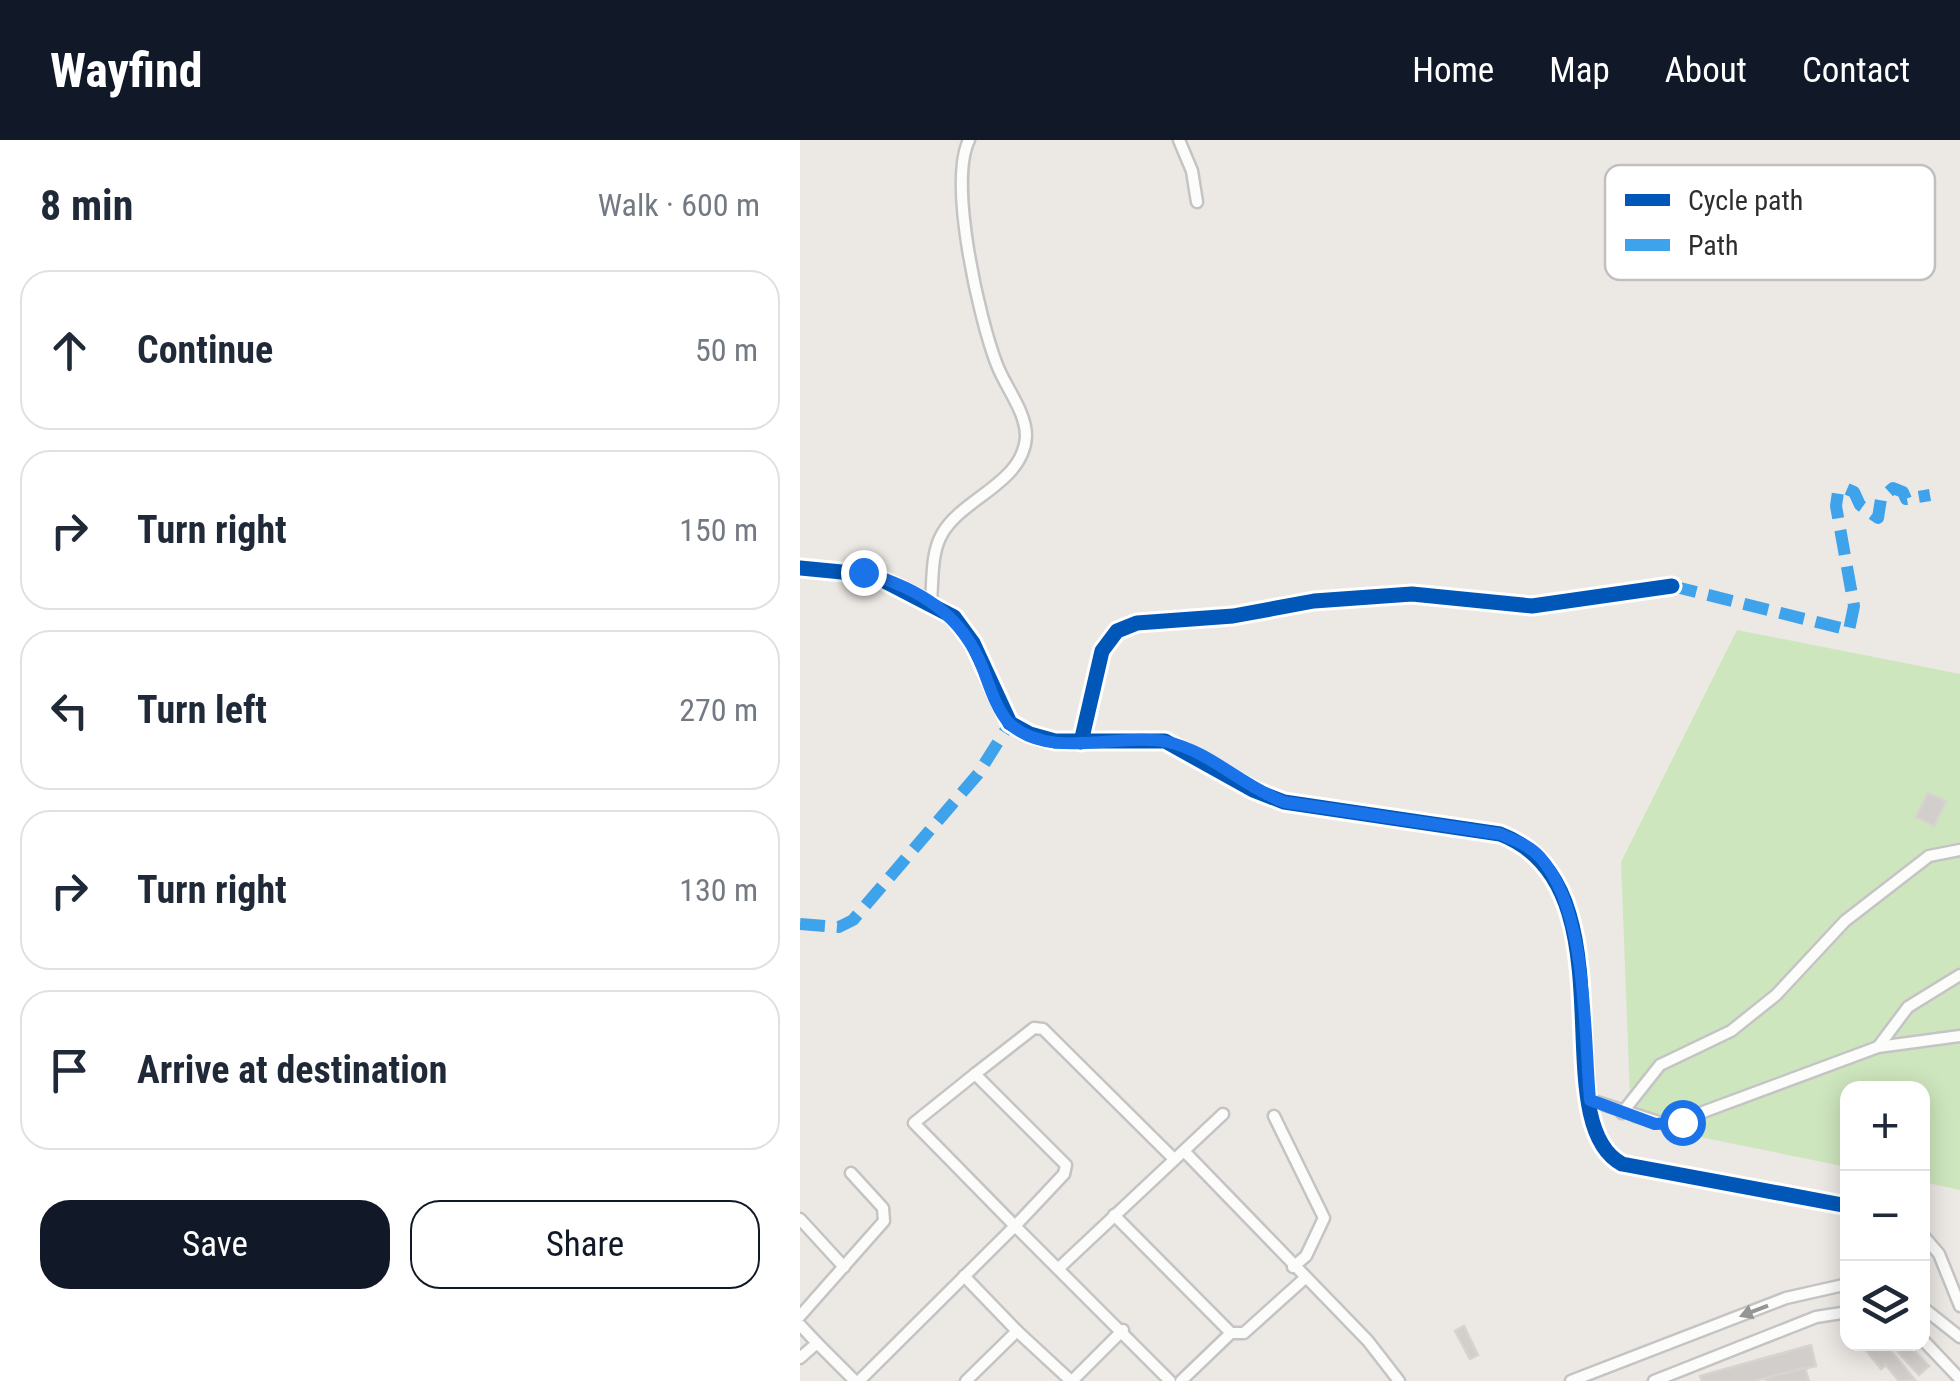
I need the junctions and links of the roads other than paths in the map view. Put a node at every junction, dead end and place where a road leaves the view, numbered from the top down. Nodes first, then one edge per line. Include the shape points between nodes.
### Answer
1 (968, 140) edge
2 (1179, 140) edge
3 (1197, 202) dead end
4 (800, 568) edge
5 (1672, 586) dead end
6 (931, 602) junction
7 (1081, 742) junction
8 (1960, 850) edge
9 (1960, 975) edge
10 (1960, 1036) edge
11 (1878, 1047) junction
12 (975, 1074) junction
13 (1590, 1100) junction
14 (1622, 1113) junction
15 (1223, 1114) dead end
16 (1274, 1116) dead end
17 (1184, 1152) junction
18 (1174, 1158) junction
19 (851, 1174) dead end
20 (1840, 1205) edge
21 (1114, 1215) junction
22 (800, 1219) edge
23 (1015, 1226) junction
24 (1930, 1247) edge
25 (844, 1267) junction
26 (1293, 1267) junction
27 (1059, 1268) junction
28 (1960, 1270) edge
29 (964, 1276) junction
30 (1304, 1278) junction
31 (1950, 1279) junction
32 (1840, 1286) edge
33 (1960, 1306) edge
34 (1840, 1313) edge
35 (1930, 1313) edge
36 (800, 1316) edge
37 (800, 1325) edge
38 (1123, 1330) junction
39 (1017, 1331) junction
40 (1230, 1333) junction
41 (1960, 1337) edge
42 (817, 1343) junction
43 (1930, 1347) edge
44 (800, 1358) edge
45 (1960, 1378) edge
46 (857, 1381) edge
47 (966, 1381) edge
48 (1072, 1381) edge
49 (1170, 1381) edge
50 (1181, 1381) edge
51 (1399, 1381) edge
52 (1571, 1381) edge
53 (1654, 1381) edge

1 - 6 street via 958,171 978,303 1026,433 1007,474 939,538
2 - 3 street
4 - 6 street via 863,572
5 - 7 street via 1532,606 1412,594 1138,623 1116,631 1102,651
6 - 7 street via 966,630 1010,723 1055,741
7 - 13 street via 1165,741 1284,802 1521,842 1539,856 1568,912
8 - 14 street via 1929,856 1845,920 1776,995 1731,1031 1660,1065
9 - 11 street via 1908,1007
10 - 11 street
11 - 14 street via 1682,1122 1655,1124
12 - 18 street via 1034,1028 1043,1029
12 - 23 street via 1066,1165
12 - 23 street via 914,1123
13 - 14 street
13 - 20 street via 1598,1142 1622,1164
15 - 17 street
16 - 26 street via 1324,1218 1306,1256
17 - 18 street
17 - 26 street
18 - 21 street
19 - 25 street via 886,1214
21 - 27 street
21 - 40 street
22 - 25 street
23 - 27 street
23 - 29 street
24 - 31 street
25 - 36 street
26 - 30 street
27 - 38 street
28 - 31 street
29 - 39 street
29 - 46 street
30 - 40 street via 1244,1333
30 - 51 street
31 - 33 street
32 -> 52 street via 1786,1298
34 - 53 street
35 - 41 street
37 - 42 street
38 - 48 street
38 - 49 street
39 - 47 street
39 - 48 street
40 - 50 street
42 - 44 street
42 - 46 street
43 - 45 street

